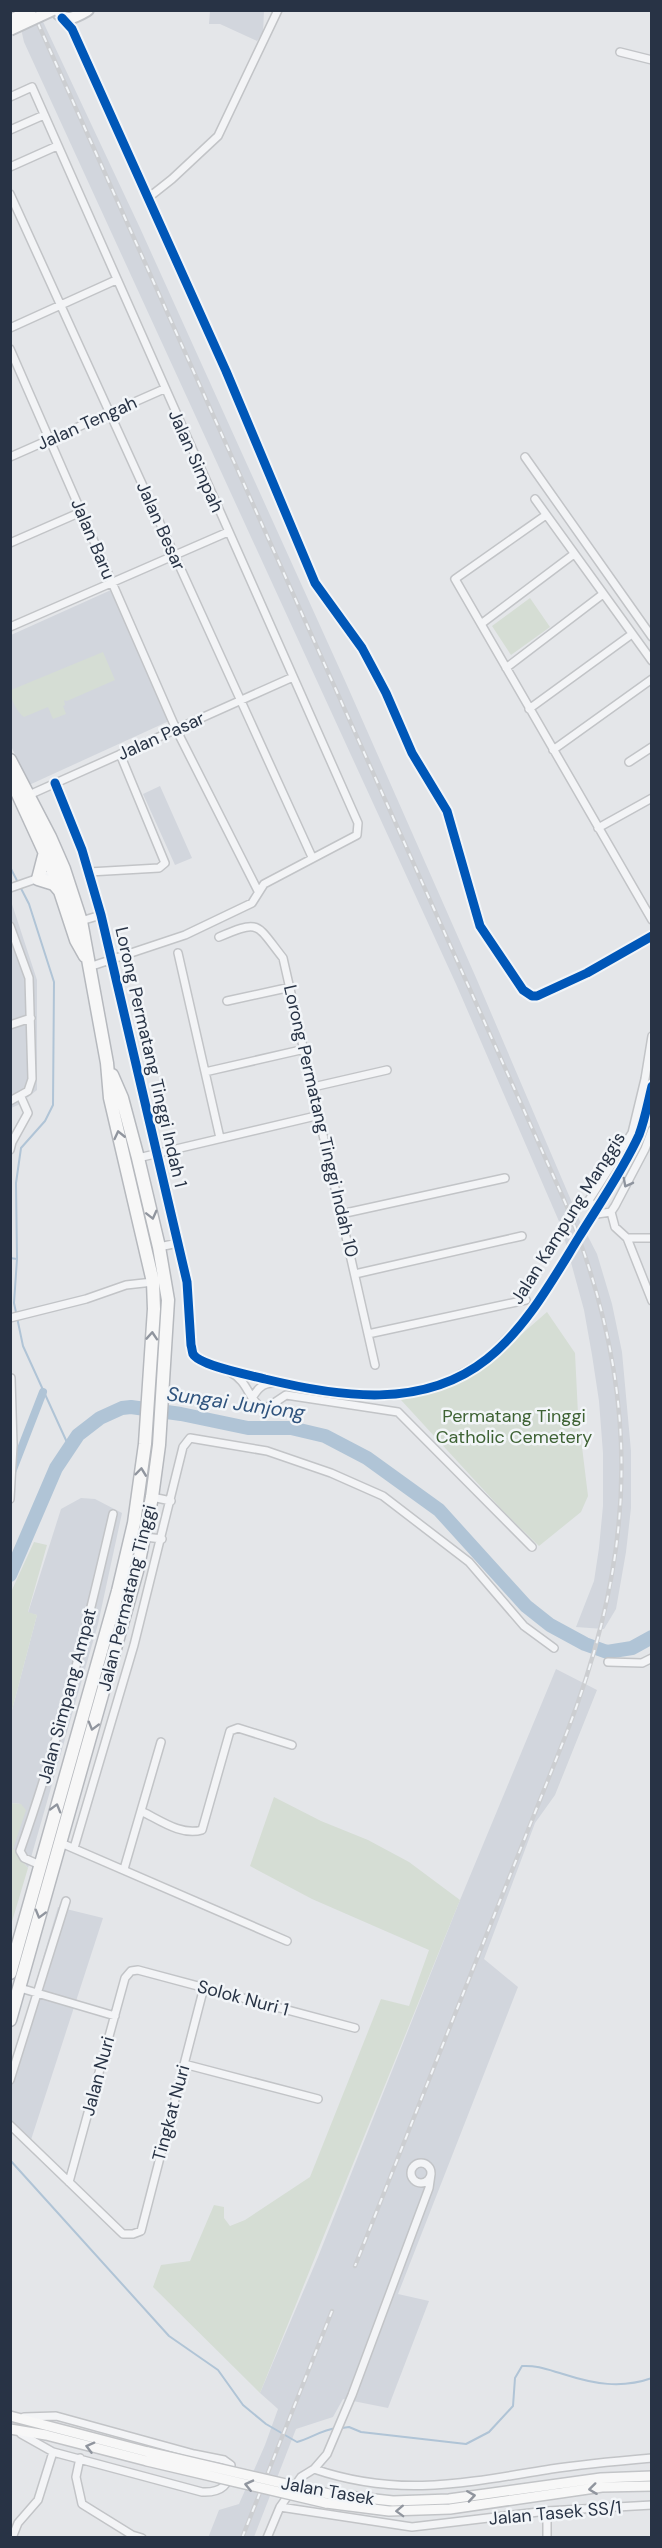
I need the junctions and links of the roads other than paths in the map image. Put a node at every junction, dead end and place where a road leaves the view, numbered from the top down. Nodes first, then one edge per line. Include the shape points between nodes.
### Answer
1 (31, 10) edge
2 (88, 10) edge
3 (278, 10) edge
4 (57, 13) edge
5 (10, 20) edge
6 (10, 30) edge
7 (620, 52) dead end
8 (651, 60) edge
9 (10, 97) edge
10 (44, 115) junction
11 (10, 130) edge
12 (57, 146) junction
13 (10, 167) edge
14 (10, 194) edge
15 (147, 198) junction
16 (116, 280) junction
17 (61, 305) junction
18 (10, 328) edge
19 (10, 349) edge
20 (164, 389) junction
21 (110, 413) junction
22 (50, 440) junction
23 (525, 456) dead end
24 (10, 457) edge
25 (535, 499) dead end
26 (81, 512) junction
27 (546, 514) junction
28 (228, 532) junction
29 (10, 543) edge
30 (574, 554) junction
31 (175, 556) junction
32 (112, 583) junction
33 (603, 594) junction
34 (481, 624) junction
35 (10, 627) edge
36 (632, 634) junction
37 (651, 637) edge
38 (651, 661) edge
39 (506, 668) junction
40 (293, 677) junction
41 (651, 679) edge
42 (240, 700) junction
43 (529, 709) junction
44 (176, 729) junction
45 (651, 747) edge
46 (553, 750) junction
47 (120, 754) junction
48 (10, 760) edge
49 (629, 762) dead end
50 (10, 777) edge
51 (55, 783) junction
52 (28, 795) junction
53 (651, 798) edge
54 (598, 828) junction
55 (45, 852) junction
56 (312, 857) junction
57 (59, 871) junction
58 (89, 872) junction
59 (34, 880) junction
60 (11, 888) edge
61 (61, 891) junction
62 (258, 891) junction
63 (101, 915) junction
64 (651, 920) edge
65 (81, 921) junction
66 (10, 926) edge
67 (651, 936) edge
68 (219, 938) dead end
69 (178, 953) dead end
70 (112, 959) junction
71 (87, 962) junction
72 (291, 987) junction
73 (227, 1001) dead end
74 (31, 1018) junction
75 (10, 1025) edge
76 (651, 1036) edge
77 (305, 1049) junction
78 (108, 1063) junction
79 (387, 1070) dead end
80 (205, 1072) junction
81 (651, 1086) edge
82 (314, 1087) junction
83 (21, 1097) junction
84 (10, 1101) edge
85 (320, 1115) junction
86 (651, 1130) edge
87 (220, 1138) junction
88 (10, 1150) edge
89 (158, 1153) junction
90 (138, 1158) junction
91 (128, 1173) junction
92 (505, 1178) dead end
93 (611, 1212) junction
94 (341, 1214) junction
95 (522, 1236) dead end
96 (627, 1238) junction
97 (651, 1238) edge
98 (178, 1243) junction
99 (159, 1247) junction
100 (355, 1274) junction
101 (153, 1282) junction
102 (526, 1300) dead end
103 (651, 1301) edge
104 (12, 1318) edge
105 (368, 1334) junction
106 (191, 1345) joint
107 (375, 1365) dead end
108 (222, 1368) junction
109 (256, 1377) junction
110 (11, 1378) edge
111 (280, 1382) junction
112 (252, 1398) junction
113 (152, 1497) junction
114 (10, 1499) edge
115 (171, 1501) junction
116 (113, 1514) dead end
117 (144, 1537) junction
118 (162, 1539) junction
119 (532, 1547) dead end
120 (554, 1648) dead end
121 (651, 1658) edge
122 (608, 1662) dead end
123 (161, 1742) dead end
124 (292, 1745) dead end
125 (143, 1812) junction
126 (61, 1843) junction
127 (74, 1848) junction
128 (40, 1865) junction
129 (124, 1869) junction
130 (66, 1901) dead end
131 (287, 1941) dead end
132 (131, 1971) joint
133 (10, 1973) edge
134 (204, 1987) junction
135 (20, 1988) junction
136 (38, 1993) junction
137 (115, 2016) junction
138 (10, 2020) edge
139 (355, 2028) dead end
140 (184, 2064) junction
141 (10, 2080) edge
142 (318, 2099) dead end
143 (10, 2125) edge
144 (430, 2174) junction
145 (69, 2182) junction
146 (417, 2182) junction
147 (424, 2197) junction
148 (14, 2416) edge
149 (12, 2430) edge
150 (53, 2452) junction
151 (147, 2457) junction
152 (80, 2458) junction
153 (651, 2458) edge
154 (314, 2469) junction
155 (651, 2476) edge
156 (651, 2486) edge
157 (327, 2499) junction
158 (651, 2505) edge
159 (280, 2507) junction
160 (547, 2511) junction
161 (412, 2527) junction
162 (12, 2538) edge
163 (142, 2538) edge
164 (267, 2538) edge
165 (411, 2538) edge
166 (547, 2538) edge

1 - 5 main road, bridge
2 - 4 main road via 70,19
3 - 15 street via 218,136
4 - 6 main road, bridge
4 - 15 street via 72,29
7 - 8 street
9 - 10 street, Jalan Simpah via 32,87
10 - 11 street
10 - 12 street, Jalan Simpah
12 - 13 street
12 - 16 street, Jalan Simpah
14 - 17 street, Jalan Besar
15 - 67 street via 226,371 315,583 362,648 412,753 447,811 480,927 532,996 587,973
16 - 17 street
16 - 20 street, Jalan Simpah
17 - 18 street
17 - 21 street, Jalan Besar
19 - 22 street, Jalan Baru
20 - 21 street, Jalan Tengah
20 - 28 street, Jalan Simpah
21 - 22 street, Jalan Tengah
21 - 31 street, Jalan Besar
22 - 24 street, Jalan Tengah
22 - 26 street, Jalan Baru
23 - 37 street
25 - 27 street
26 - 29 street
26 - 32 street, Jalan Baru
27 - 30 street
27 - 34 street via 455,579
28 - 31 street
28 - 40 street, Jalan Simpah
30 - 33 street
30 - 34 street
31 - 32 street
31 - 42 street, Jalan Besar
32 - 35 street
32 - 44 street, Jalan Baru
33 - 36 street
33 - 39 street
34 - 39 street
36 - 38 street
36 - 43 street
39 - 43 street
40 - 42 street, Jalan Pasar
40 - 56 street, Jalan Simpah via 358,823 357,835
41 - 46 street
42 - 44 street, Jalan Pasar
42 - 56 street, Jalan Besar
43 - 46 street
44 - 47 street, Jalan Pasar
44 - 62 street
45 - 49 street
46 - 54 street
47 - 51 street, Jalan Pasar
47 - 58 street via 165,863 159,868
48 - 52 highway, Jalan Permatang Tinggi
50 - 55 highway, Jalan Permatang Tinggi
51 - 52 street, Jalan Pasar
51 - 58 street, Lorong Permatang Tinggi Indah 1
52 - 57 highway, Jalan Permatang Tinggi
53 - 54 street
54 - 64 street
55 - 57 highway, Jalan Permatang Tinggi
55 - 59 highway
56 - 62 street
57 - 59 street
57 - 61 highway, Jalan Permatang Tinggi
57 - 65 highway, Jalan Permatang Tinggi
58 - 63 street, Lorong Permatang Tinggi Indah 1
59 - 60 street
59 - 61 highway via 54,884
61 - 71 highway, Jalan Permatang Tinggi
62 - 70 street via 252,903 185,935
63 - 65 street
63 - 70 street, Lorong Permatang Tinggi Indah 1
65 - 71 highway, Jalan Permatang Tinggi
66 - 74 street via 29,978
68 - 72 street, Lorong Permatang Tinggi Indah 10 via 246,925 260,928 283,958
69 - 80 street
70 - 71 street
70 - 89 street, Lorong Permatang Tinggi Indah 1
71 - 78 highway, Jalan Permatang Tinggi
72 - 73 street
72 - 77 street, Lorong Permatang Tinggi Indah 10
74 - 75 street
74 - 83 street via 32,1079
76 - 93 street via 632,1133 590,1200 597,1214
77 - 80 street
77 - 82 street, Lorong Permatang Tinggi Indah 10
78 - 90 highway, Jalan Permatang Tinggi
91 -> 78 highway, Jalan Permatang Tinggi via 110,1098
79 - 82 street
80 - 87 street
81 - 111 street, Jalan Kampung Manggis, bridge via 639,1134 604,1196 540,1299 486,1360 443,1384 406,1394 345,1395
82 - 85 street, Lorong Permatang Tinggi Indah 10
83 - 84 street
83 - 88 street via 28,1113
85 - 87 street
85 - 94 street, Lorong Permatang Tinggi Indah 10
86 -> 93 street
87 - 89 street
89 - 90 street
89 - 98 street, Lorong Permatang Tinggi Indah 1
90 - 91 highway via 131,1163
90 -> 99 highway, Jalan Permatang Tinggi
91 - 101 highway, Jalan Permatang Tinggi
92 - 94 street
93 - 96 street via 615,1227
94 - 100 street, Lorong Permatang Tinggi Indah 10
95 - 100 street
96 - 97 street
96 - 103 street
98 - 99 street
98 - 106 street, Lorong Permatang Tinggi Indah 1 via 187,1282
99 - 113 highway, Jalan Permatang Tinggi via 168,1300
100 - 105 street, Lorong Permatang Tinggi Indah 10
101 - 104 street via 126,1285
128 -> 101 highway, Jalan Permatang Tinggi via 134,1523 145,1444
102 - 105 street
105 - 107 street, Lorong Permatang Tinggi Indah 10
106 - 108 street, Jalan Kampung Manggis via 198,1358
108 - 109 street, Jalan Kampung Manggis
108 - 112 street via 247,1385
109 - 111 street, Jalan Kampung Manggis
109 - 112 street
110 - 114 street
111 - 112 street via 267,1383
112 - 119 street via 262,1407 286,1395 398,1412
113 - 115 street
113 - 117 highway, Jalan Permatang Tinggi
115 - 118 street
115 - 120 street via 183,1447 190,1438 267,1451 332,1473 382,1496 469,1562 524,1626
116 - 128 street, Jalan Simpang Ampat via 68,1697 20,1851 24,1858
117 - 118 street
117 -> 126 highway, Jalan Permatang Tinggi
118 - 127 street
121 - 122 street via 642,1663
123 - 125 street
124 - 125 street via 238,1728 230,1731 202,1830 178,1829
125 - 129 street
126 - 127 street
126 -> 135 highway, Jalan Permatang Tinggi
127 - 129 street
128 - 133 highway, Jalan Permatang Tinggi
129 - 131 street
130 - 136 street
132 - 134 street, Solok Nuri 1
132 - 137 street, Jalan Nuri via 125,1978
134 - 139 street, Solok Nuri 1
134 - 140 street, Tingkat Nuri
135 - 136 street
135 - 138 highway, Jalan Permatang Tinggi
136 - 137 street
136 - 141 street
137 - 145 street, Jalan Nuri
140 - 142 street
140 - 145 street, Tingkat Nuri via 141,2231 123,2234
143 - 145 street
144 - 146 street via 427,2180
144 - 146 street via 426,2165 416,2165 411,2174
144 - 147 street
146 - 147 street
147 - 154 street via 352,2395 327,2454
148 - 151 main road, Jalan Tasek
148 - 152 street via 56,2416 86,2423 224,2460 231,2465 231,2472 224,2488 201,2492
149 - 150 street
151 -> 149 main road, Jalan Tasek
150 - 152 street
150 - 162 street via 38,2500 18,2523
151 - 157 main road, Jalan Tasek, bridge
152 - 163 street via 76,2477 82,2504
153 - 154 street via 423,2487 376,2485
154 - 159 street via 301,2477
157 -> 155 main road, Jalan Tasek via 449,2499 601,2478
156 -> 157 main road, Jalan Tasek via 602,2487 450,2509 389,2511
158 - 160 street, Jalan Tasek SS/1
159 - 161 street, Jalan Tasek SS/1
159 - 164 street
160 - 161 street, Jalan Tasek SS/1
160 - 166 street
161 - 165 street

